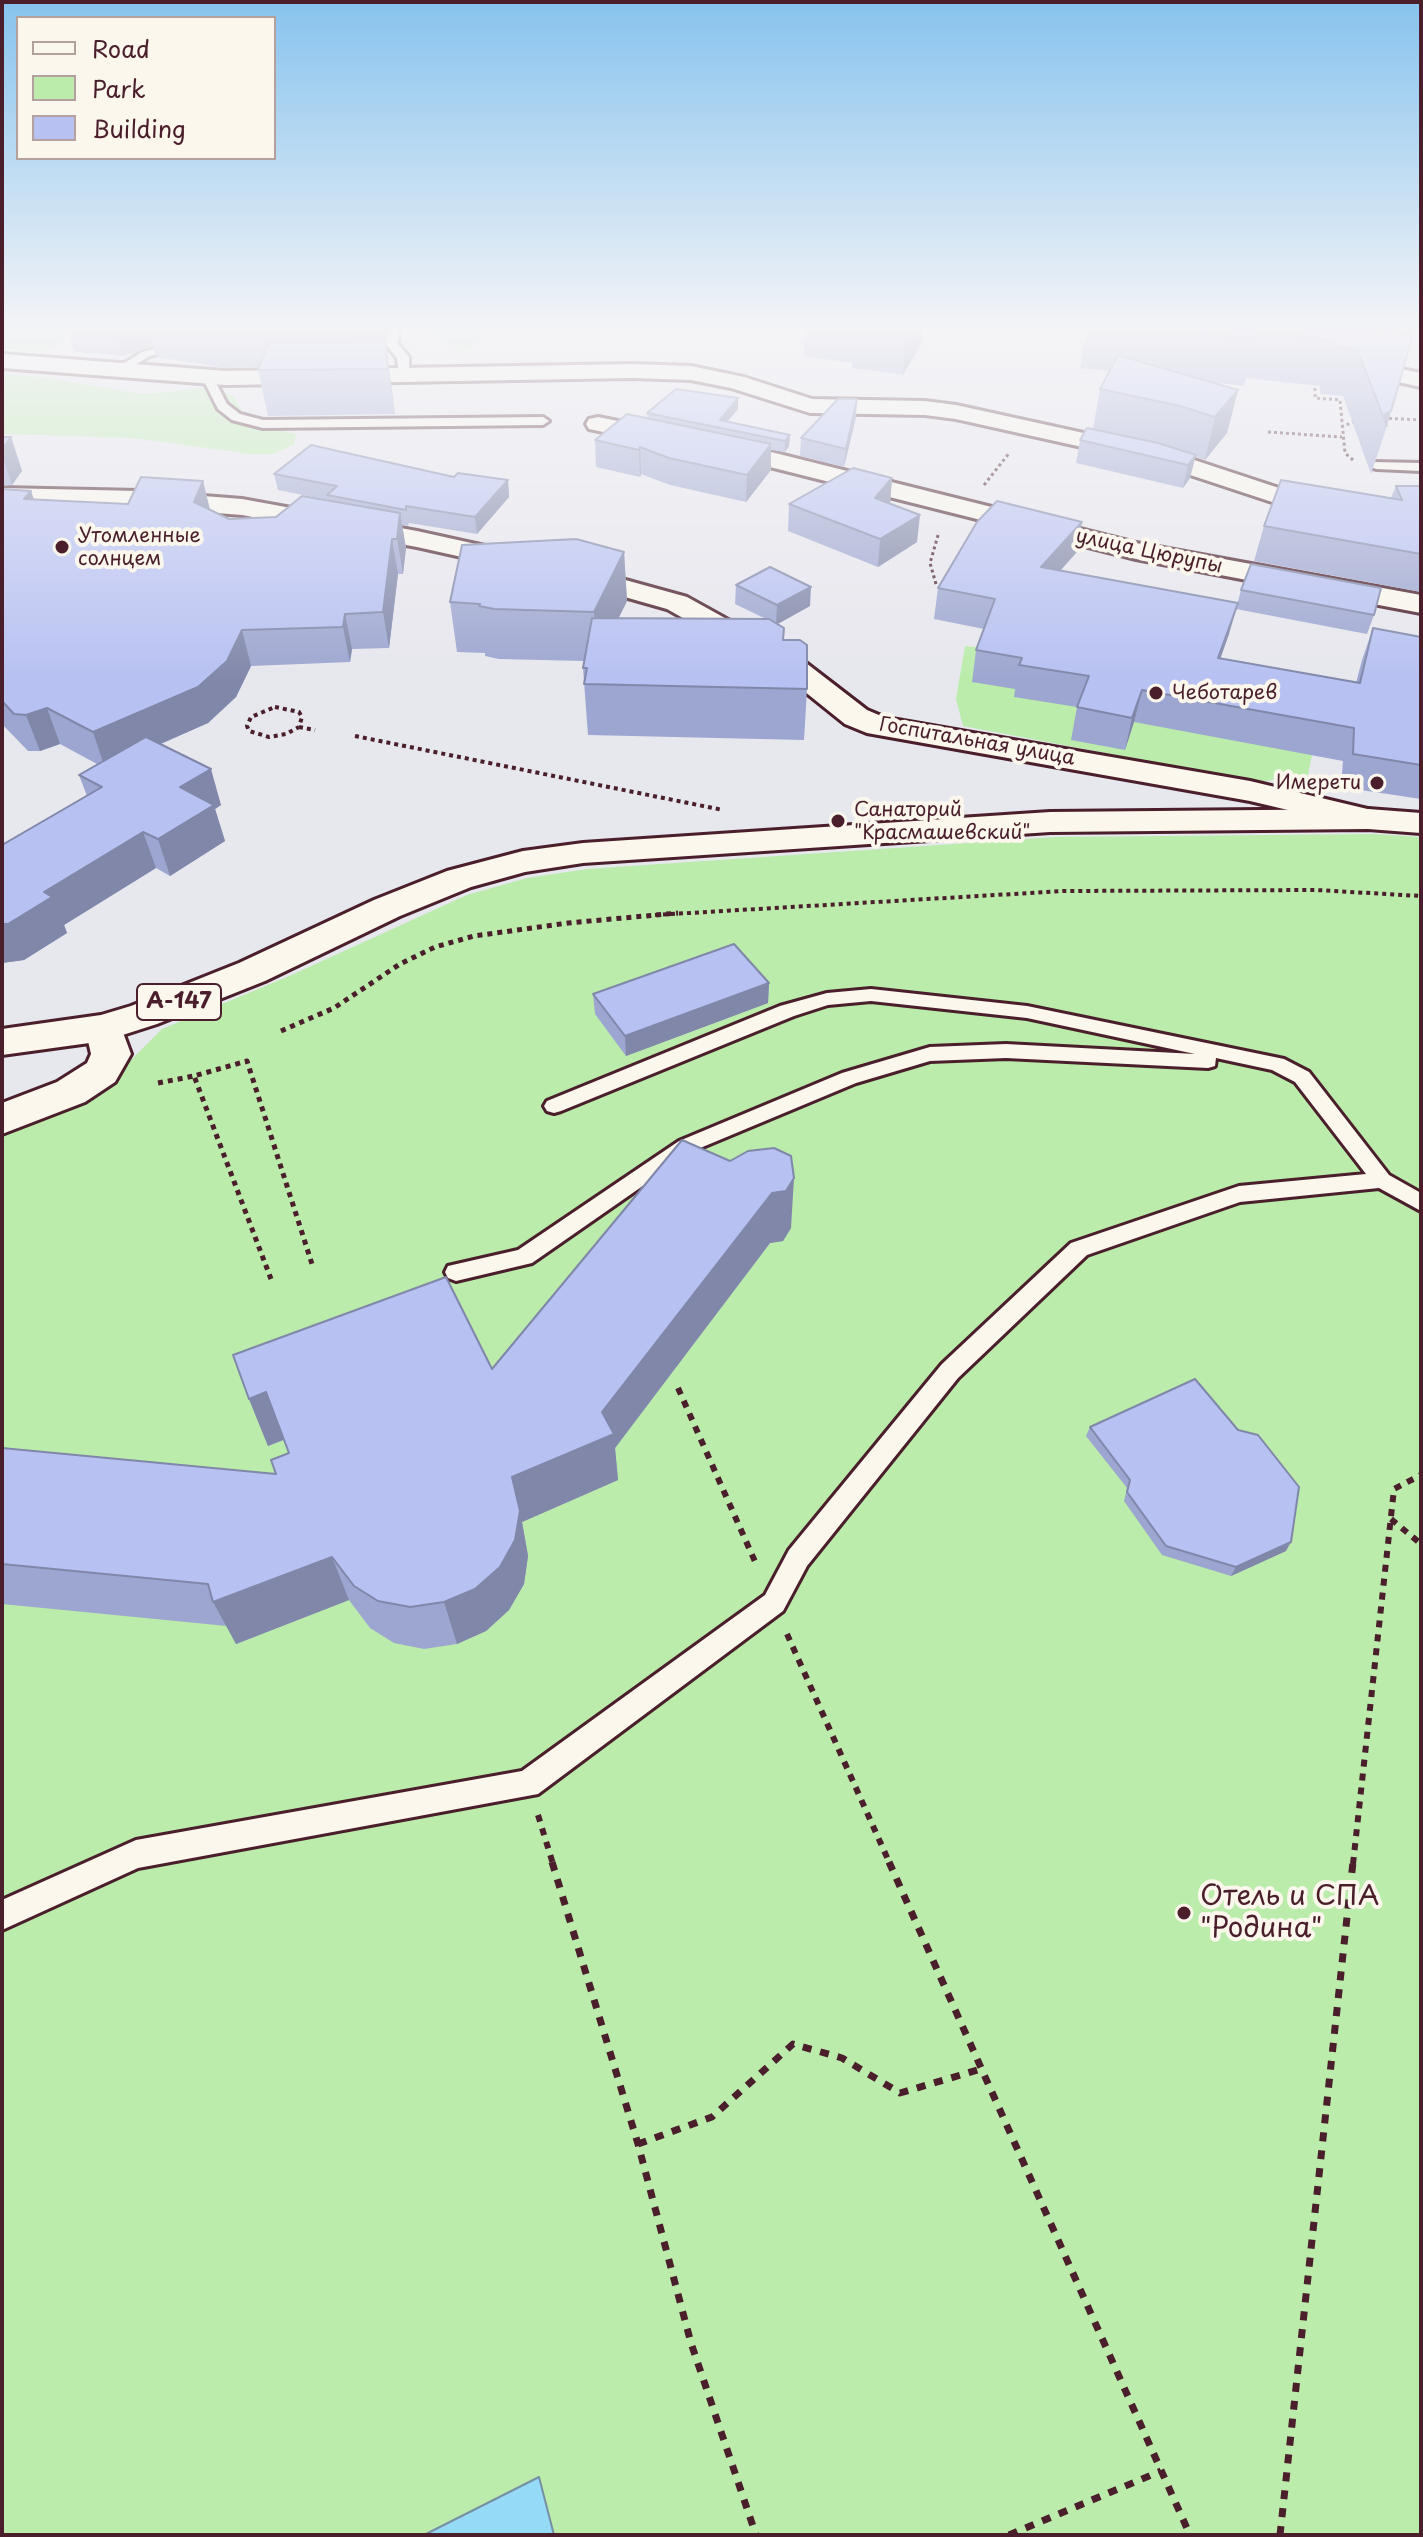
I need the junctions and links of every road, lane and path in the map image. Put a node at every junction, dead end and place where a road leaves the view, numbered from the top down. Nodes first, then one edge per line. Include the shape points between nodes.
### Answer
1 (702, 445) edge
2 (1108, 445) edge
3 (1377, 465) dead end
4 (1421, 467) edge
5 (2, 496) edge
6 (1421, 512) edge
7 (1421, 604) edge
8 (299, 727) junction
9 (315, 730) dead end
10 (355, 736) dead end
11 (722, 810) dead end
12 (1368, 819) junction
13 (1421, 823) edge
14 (1421, 896) edge
15 (104, 1028) junction
16 (281, 1031) dead end
17 (2, 1042) edge
18 (1277, 1064) junction
19 (194, 1076) junction
20 (158, 1083) dead end
21 (554, 1106) dead end
22 (2, 1119) edge
23 (1382, 1180) junction
24 (1421, 1203) edge
25 (312, 1264) dead end
26 (456, 1272) dead end
27 (271, 1279) dead end
28 (678, 1388) dead end
29 (1421, 1475) edge
30 (1391, 1519) junction
31 (1421, 1544) edge
32 (774, 1603) junction
33 (528, 1784) junction
34 (2, 1915) edge
35 (981, 2069) junction
36 (638, 2144) junction
37 (1161, 2471) junction
38 (756, 2535) edge
39 (1009, 2535) edge
40 (1190, 2535) edge
41 (1280, 2535) edge

1 - 7 street, улица Цюрупы via 1136,551
2 - 6 street via 1278,496
3 - 4 lane
5 - 12 street, Госпитальная улица via 242,507 571,573 677,603 795,669 848,712 878,726 1250,791
8 - 8 path via 269,737 254,734 247,726 257,712 284,707 299,712
8 - 9 path
10 - 11 path
12 - 13 street, А-147
12 - 15 street, А-147 via 1050,822 583,853 523,862 459,879 252,972
14 - 16 path via 1316,890 1064,891 568,923 435,947 334,1008
15 - 17 street, А-147
15 - 22 street via 111,1054 101,1072 71,1092
18 - 21 lane via 1027,1012 871,995 827,999 787,1011
18 - 23 lane via 1302,1077
18 - 26 lane via 1006,1051 930,1054 849,1078 686,1146 524,1257
19 - 20 path
19 - 25 path via 247,1061
19 - 27 path
23 - 24 lane
23 - 32 lane via 1239,1194 1079,1249 950,1371 798,1558
28 - 32 path
29 - 30 path via 1394,1489
30 - 31 path
30 - 41 path
32 - 33 lane
32 - 35 path
33 - 34 lane via 136,1854
33 - 36 path
35 - 36 path via 900,2093 842,2058 793,2044 712,2117
35 - 37 path
36 - 38 path via 691,2343
37 - 39 path
37 - 40 path

